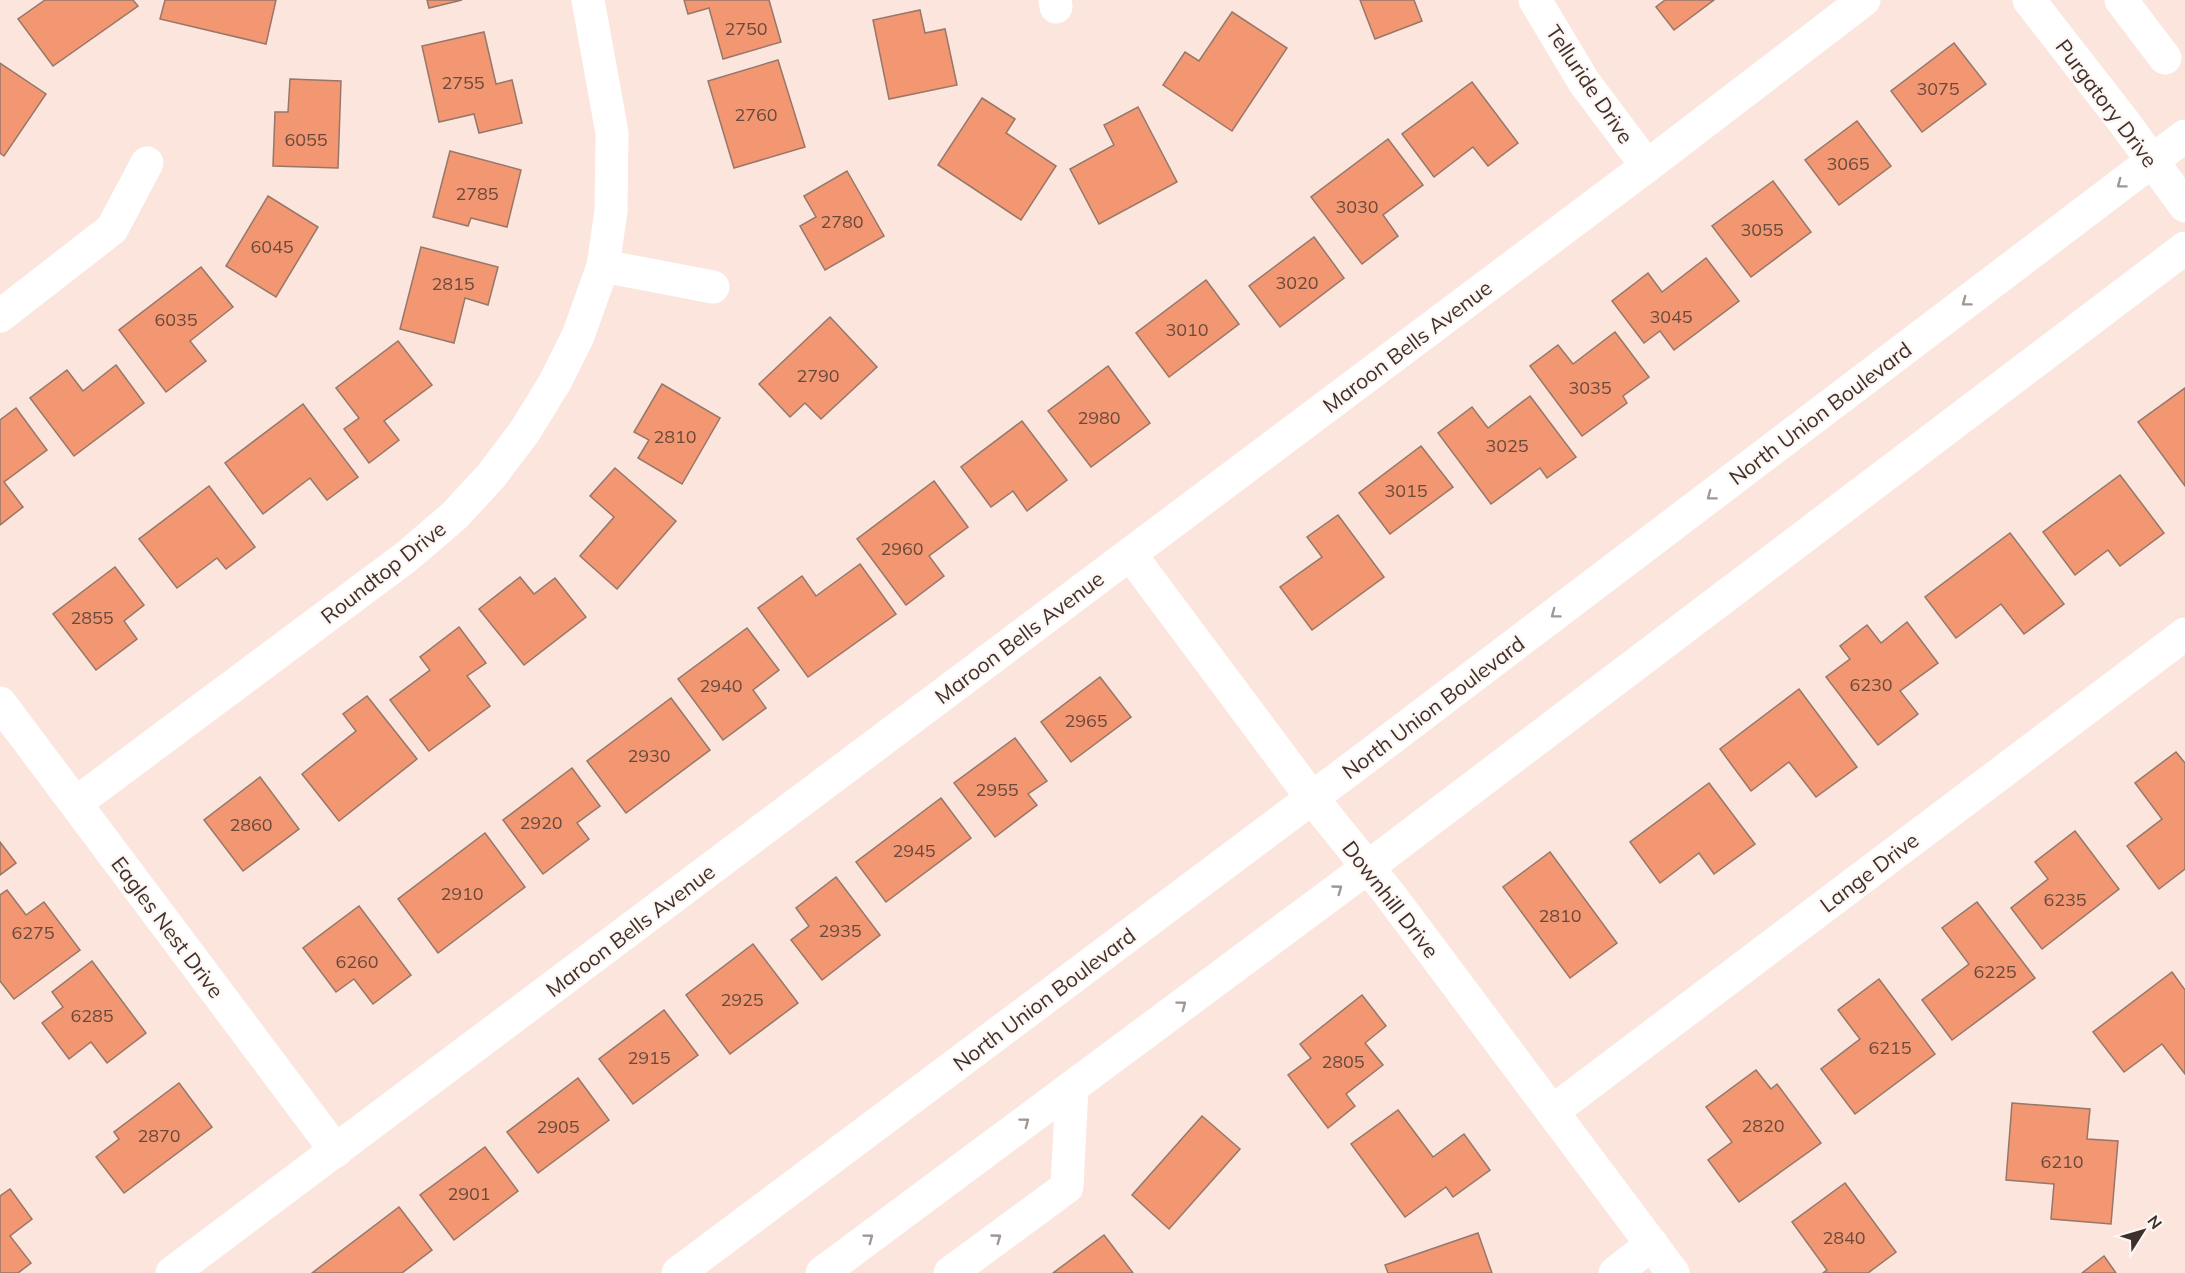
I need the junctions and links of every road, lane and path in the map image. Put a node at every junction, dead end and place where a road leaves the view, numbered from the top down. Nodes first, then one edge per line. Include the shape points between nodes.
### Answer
1 (588, 0) edge
2 (1535, 0) edge
3 (1864, 0) edge
4 (2029, 0) edge
5 (2121, 0) edge
6 (2165, 58) dead end
7 (2185, 136) edge
8 (2152, 160) junction
9 (147, 163) dead end
10 (1647, 166) junction
11 (2185, 206) edge
12 (2185, 248) edge
13 (603, 266) junction
14 (712, 286) dead end
15 (0, 316) edge
16 (1130, 554) junction
17 (2185, 634) edge
18 (0, 703) edge
19 (1312, 798) junction
20 (76, 803) junction
21 (1368, 867) junction
22 (1072, 1087) junction
23 (1553, 1111) junction
24 (336, 1151) junction
25 (1652, 1244) junction
26 (172, 1273) edge
27 (678, 1273) edge
28 (822, 1273) edge
29 (950, 1273) edge
30 (1615, 1273) edge
31 (1673, 1273) edge

1 - 13 street, Roundtop Drive via 612,133 611,211
2 - 10 street, Telluride Drive via 1584,82
3 - 10 street, Maroon Bells Avenue
4 - 8 street, Purgatory Drive
5 - 6 street
7 - 8 street, North Union Boulevard
8 - 11 street, Purgatory Drive
8 -> 19 street, North Union Boulevard
9 - 15 street via 112,229
10 - 16 street, Maroon Bells Avenue
12 - 21 street
13 - 14 street
13 - 20 street, Roundtop Drive via 578,336 549,392 491,476 454,516 406,557
16 - 19 street, Downhill Drive
16 - 24 street, Maroon Bells Avenue
17 - 23 street, Lange Drive
18 - 20 street, Eagles Nest Drive
19 - 21 street, Downhill Drive
19 - 27 street, North Union Boulevard
20 - 24 street, Eagles Nest Drive
22 -> 21 street
21 - 23 street, Downhill Drive
28 -> 22 street
29 -> 22 street via 1067,1186
23 - 25 street, Downhill Drive
24 - 26 street, Maroon Bells Avenue
25 - 30 street
25 - 31 street, Downhill Drive

